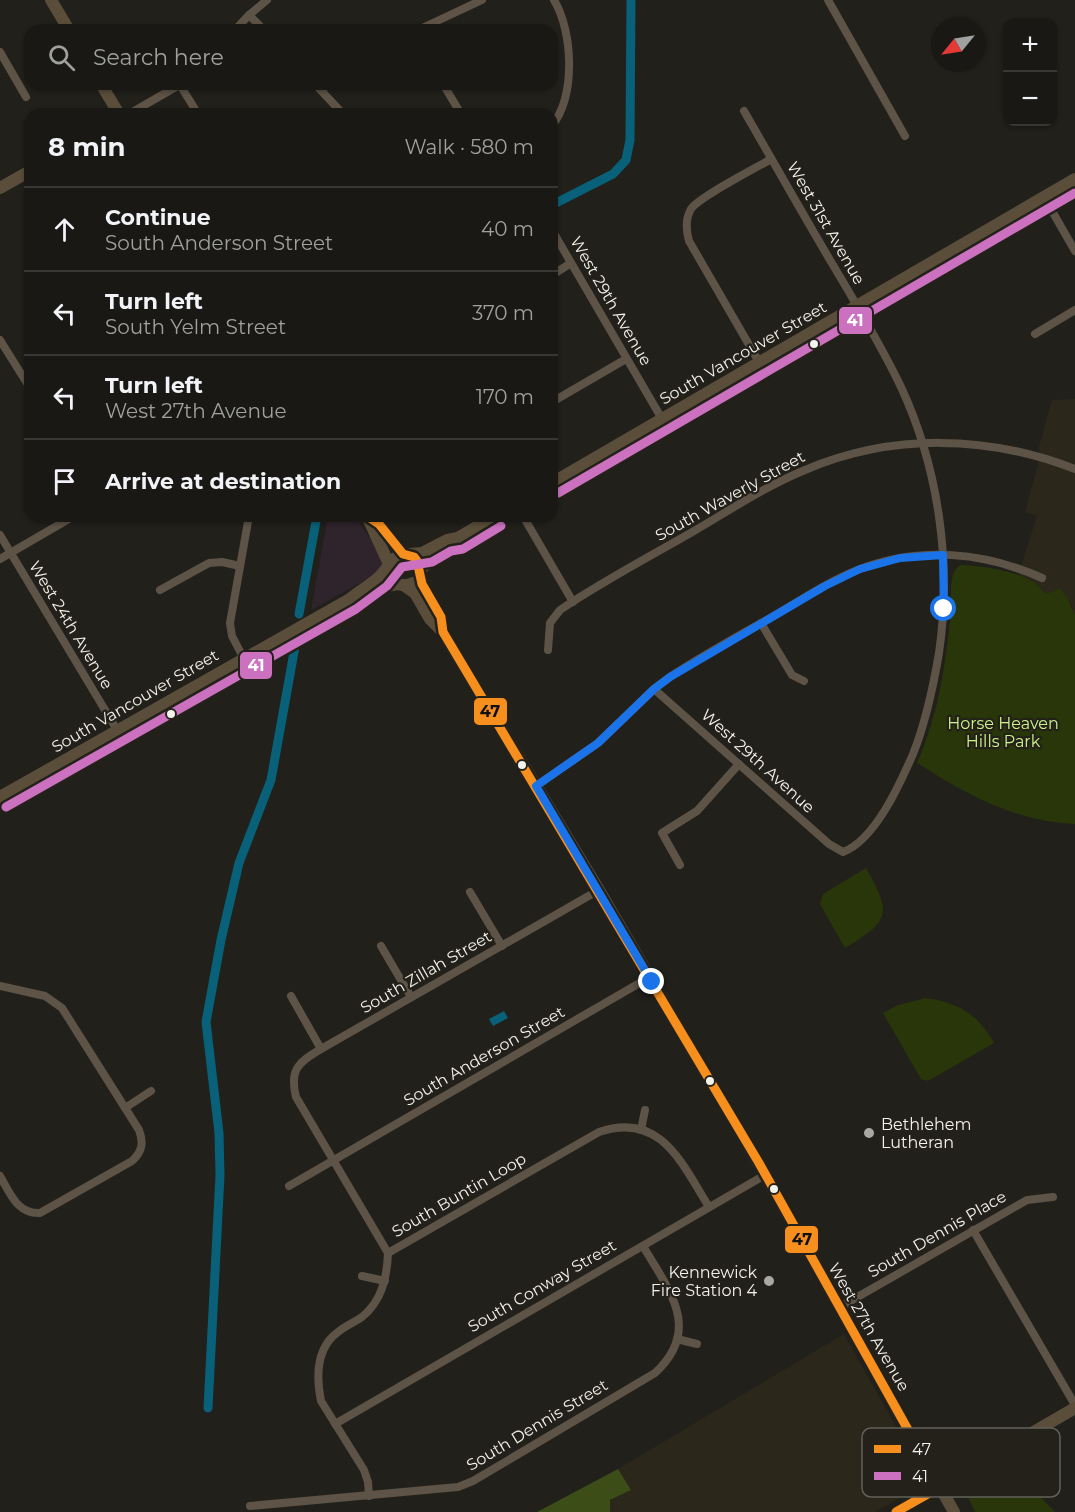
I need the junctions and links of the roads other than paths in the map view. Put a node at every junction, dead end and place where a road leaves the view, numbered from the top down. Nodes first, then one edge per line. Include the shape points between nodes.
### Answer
1 (51, 0) edge
2 (267, 0) edge
3 (482, 0) edge
4 (554, 0) edge
5 (828, 0) edge
6 (249, 15) junction
7 (65, 24) edge
8 (241, 24) edge
9 (258, 24) edge
10 (431, 24) edge
11 (0, 52) edge
12 (105, 90) edge
13 (171, 90) edge
14 (184, 90) edge
15 (321, 90) edge
16 (447, 90) edge
17 (26, 97) dead end
18 (115, 108) edge
19 (139, 108) edge
20 (195, 108) edge
21 (337, 108) edge
22 (457, 108) edge
23 (744, 111) dead end
24 (558, 116) edge
25 (905, 136) dead end
26 (771, 159) junction
27 (24, 174) edge
28 (1075, 179) edge
29 (0, 188) edge
30 (1044, 197) junction
31 (558, 240) edge
32 (1075, 251) edge
33 (571, 263) junction
34 (558, 271) edge
35 (857, 306) junction
36 (1075, 310) edge
37 (1035, 334) dead end
38 (0, 340) edge
39 (626, 358) junction
40 (759, 362) junction
41 (24, 378) edge
42 (558, 398) edge
43 (662, 419) junction
44 (922, 442) junction
45 (1075, 469) edge
46 (558, 480) edge
47 (64, 522) edge
48 (248, 522) edge
49 (370, 522) edge
50 (376, 522) edge
51 (485, 522) edge
52 (526, 522) edge
53 (0, 535) edge
54 (458, 538) junction
55 (10, 553) junction
56 (406, 554) junction
57 (943, 555) junction
58 (0, 558) edge
59 (389, 565) junction
60 (240, 566) junction
61 (420, 571) junction
62 (1042, 578) dead end
63 (402, 585) junction
64 (160, 590) dead end
65 (350, 599) junction
66 (573, 602) junction
67 (762, 623) junction
68 (443, 632) junction
69 (548, 650) dead end
70 (244, 658) junction
71 (804, 681) dead end
72 (654, 689) junction
73 (117, 730) junction
74 (739, 764) junction
75 (536, 786) junction
76 (0, 797) edge
77 (680, 865) dead end
78 (599, 890) junction
79 (470, 892) dead end
80 (381, 946) dead end
81 (502, 946) junction
82 (650, 976) junction
83 (0, 986) edge
84 (291, 996) dead end
85 (411, 997) junction
86 (321, 1049) junction
87 (151, 1091) dead end
88 (125, 1108) junction
89 (645, 1110) dead end
90 (641, 1130) junction
91 (334, 1161) junction
92 (765, 1175) junction
93 (0, 1176) edge
94 (290, 1186) dead end
95 (1053, 1197) dead end
96 (709, 1207) junction
97 (973, 1230) junction
98 (643, 1246) junction
99 (388, 1253) junction
100 (362, 1276) dead end
101 (385, 1281) junction
102 (840, 1307) junction
103 (677, 1339) junction
104 (697, 1344) dead end
105 (1075, 1407) edge
106 (335, 1424) junction
107 (907, 1428) edge
108 (1040, 1428) edge
109 (369, 1496) junction
110 (922, 1497) edge
111 (946, 1497) edge
112 (250, 1506) dead end
113 (896, 1512) edge
114 (954, 1512) edge

1 - 7 street
2 - 6 street
3 - 10 street
4 - 24 street via 564,20 568,45 567,90
5 - 25 street
6 - 8 street
6 - 9 street
11 - 17 street
12 - 18 street
13 - 19 street
14 - 20 street
15 - 21 street
16 - 22 street
23 - 26 street, West 31st Avenue
26 - 35 street, West 31st Avenue
26 - 40 street via 700,200 687,218 689,241
27 - 29 street
28 - 30 street, South Vancouver Street
30 - 32 street
30 - 35 street, South Vancouver Street
31 - 33 street, West 29th Avenue
33 - 34 street
33 - 39 street, West 29th Avenue
35 - 40 street, South Vancouver Street
35 - 44 street, West 31st Avenue via 902,390
36 - 37 street
38 - 41 street
39 - 42 street
39 - 43 street, West 29th Avenue
40 - 43 street, South Vancouver Street
43 - 46 street, South Vancouver Street
44 - 45 street, South Waverly Street via 991,445 1039,455
44 - 57 street, West 31st Avenue via 936,500
44 - 66 street, South Waverly Street via 865,450 804,470
47 - 55 street
48 - 60 street
49 - 59 street, West 27th Avenue
50 - 56 street, West 27th Avenue
51 - 54 street
52 - 66 street
53 - 55 street, West 24th Avenue
54 - 56 street via 422,553
54 - 61 street via 452,548
55 - 58 street
55 - 73 street, West 24th Avenue
56 - 59 street via 393,558
56 - 61 street, West 27th Avenue via 417,561
57 - 62 street via 999,561
57 - 67 street via 900,558 860,569
57 - 74 street, West 29th Avenue via 941,636 933,687 916,747 883,813 860,842 843,852 829,844
59 - 63 street, West 27th Avenue via 390,577
59 - 65 street, South Vancouver Street
60 - 64 street via 209,563
60 - 70 street via 230,623
61 - 63 street via 414,582
61 - 68 street, West 27th Avenue via 422,584 441,617
63 - 65 street, South Vancouver Street via 388,585
63 - 68 street, West 27th Avenue via 415,593
65 - 70 street, South Vancouver Street
66 - 69 street, South Waverly Street via 550,623
67 - 71 street via 792,675
67 - 72 street
68 - 75 street, West 27th Avenue
70 - 73 street, South Vancouver Street
72 - 74 street, West 29th Avenue
72 - 75 street via 598,743
73 - 76 street, South Vancouver Street
74 - 77 street via 697,811 662,833
75 - 78 street, West 27th Avenue
78 - 81 street, South Zillah Street
78 - 82 street, West 27th Avenue
79 - 81 street
80 - 85 street
81 - 85 street, South Zillah Street
82 - 91 street, South Anderson Street
82 - 92 street, West 27th Avenue
83 - 88 street via 45,996 62,1008
84 - 86 street
85 - 86 street, South Zillah Street
86 - 91 street, South Zillah Street via 296,1068 293,1086
87 - 88 street
88 - 93 street via 139,1130 142,1146 138,1155 45,1210 26,1212
89 - 90 street
90 - 96 street, South Buntin Loop via 666,1143 676,1154
90 - 99 street, South Buntin Loop via 612,1128 599,1132
91 - 94 street, South Anderson Street
91 - 99 street
92 - 96 street, South Conway Street
92 - 102 street, West 27th Avenue
95 - 97 street, South Dennis Place via 1027,1200
96 - 98 street, South Conway Street
97 - 102 street, South Dennis Place
97 - 105 street
98 - 103 street, South Dennis Street via 675,1300
98 - 106 street, South Conway Street
99 - 101 street, South Buntin Loop
100 - 101 street
101 - 106 street, South Buntin Loop via 370,1308 337,1332 322,1353 321,1401
102 - 107 street, West 27th Avenue
103 - 104 street
103 - 109 street, South Dennis Street via 672,1355 655,1373 473,1481 442,1490
105 - 108 street
106 - 109 street, South Buntin Loop via 364,1470
109 - 112 street, South Dennis Street
110 - 113 street
111 - 114 street, West 27th Avenue

